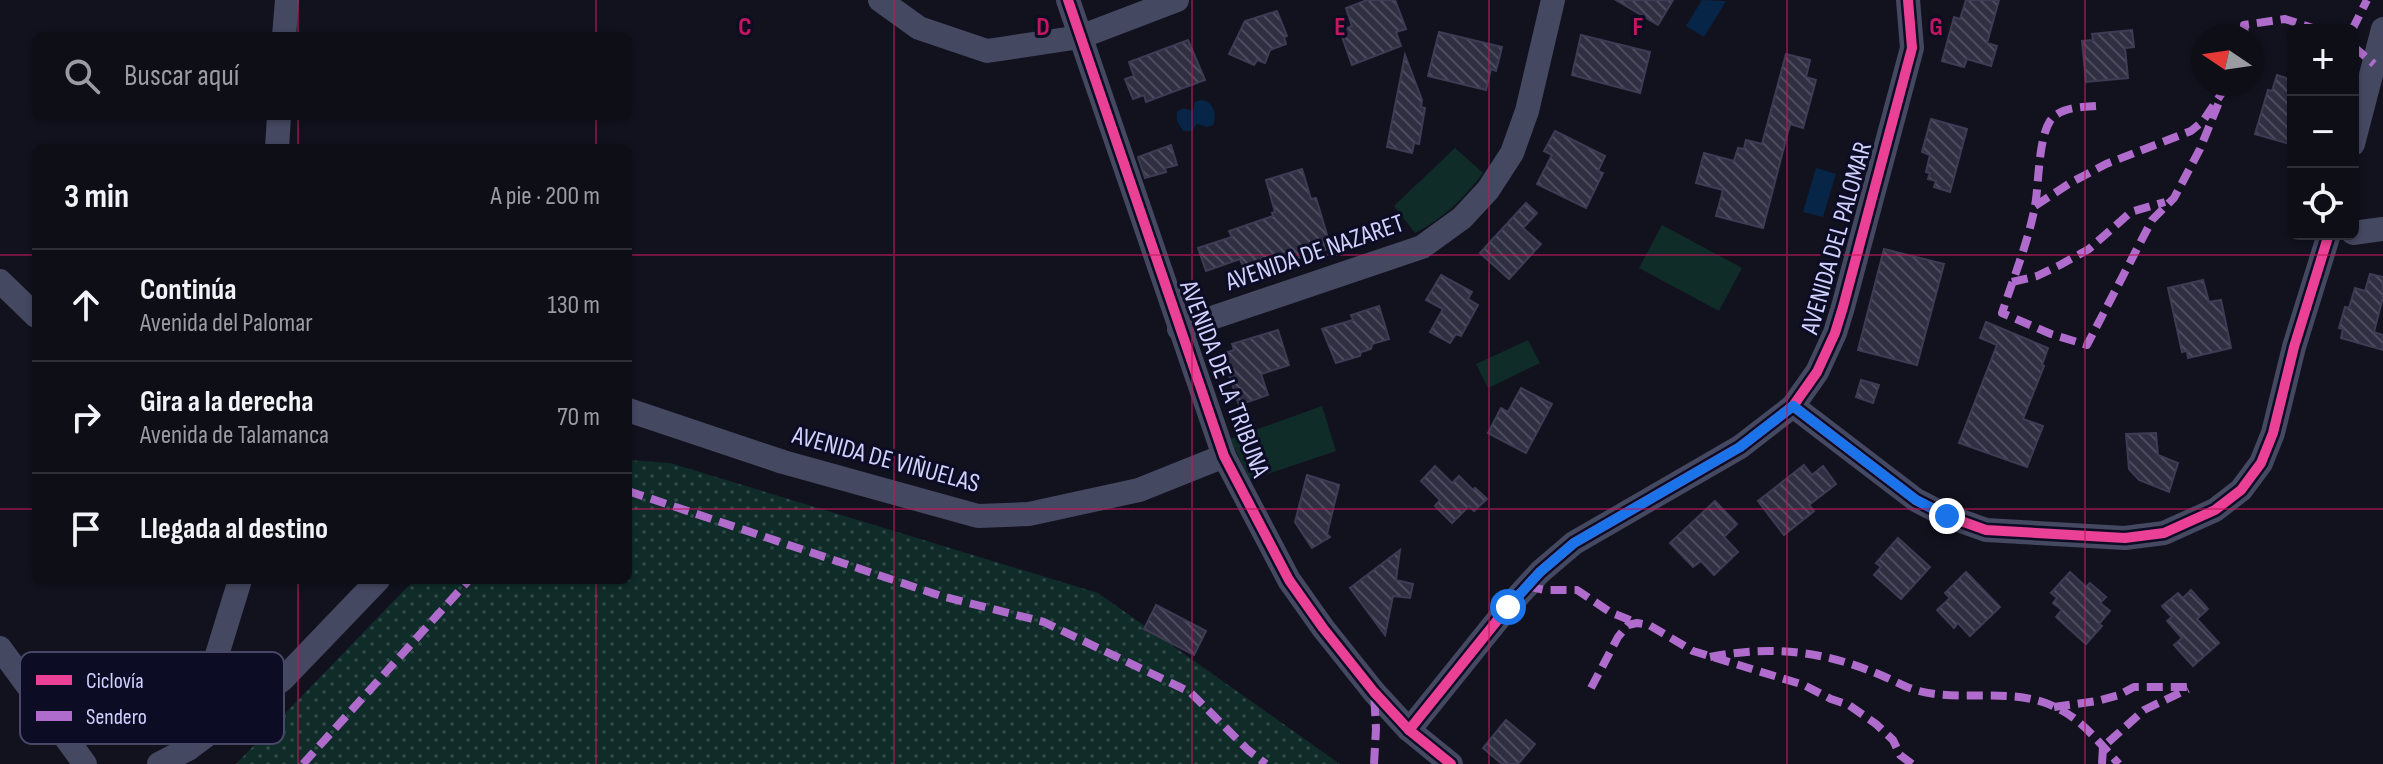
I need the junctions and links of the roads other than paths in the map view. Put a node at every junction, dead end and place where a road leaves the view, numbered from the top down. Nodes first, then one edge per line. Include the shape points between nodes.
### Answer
1 (880, 0) edge
2 (1068, 0) edge
3 (1177, 0) edge
4 (1553, 0) edge
5 (1908, 0) edge
6 (283, 1) edge
7 (2383, 29) edge
8 (284, 32) edge
9 (1080, 37) junction
10 (279, 120) edge
11 (2359, 121) edge
12 (277, 144) edge
13 (2383, 229) edge
14 (2359, 232) edge
15 (2333, 240) edge
16 (0, 281) edge
17 (32, 312) edge
18 (1179, 329) junction
19 (1793, 406) junction
20 (632, 411) edge
21 (1224, 456) junction
22 (239, 584) edge
23 (374, 584) edge
24 (0, 648) edge
25 (218, 652) edge
26 (20, 675) edge
27 (284, 678) edge
28 (1409, 730) junction
29 (70, 744) edge
30 (190, 744) edge
31 (195, 744) edge
32 (188, 749) junction
33 (85, 764) edge
34 (159, 764) edge
35 (1451, 764) edge

1 - 9 street via 919,28 987,51
2 - 9 street, AVENIDA DE LA TRIBUNA
3 - 9 street
4 - 18 street, AVENIDA DE NAZARET via 1512,153 1462,218 1422,247
5 - 19 street, AVENIDA DEL PALOMAR via 1912,48 1843,307 1817,372
6 - 8 street
7 - 11 street
9 - 18 street, AVENIDA DE LA TRIBUNA
10 - 12 street
13 - 14 street
15 - 19 street via 2294,347 2261,463 2241,490 2215,510 2164,533 2125,538 1986,530 1916,500
16 - 17 street
18 - 21 street, AVENIDA DE LA TRIBUNA
19 - 28 street, AVENIDA DEL PALOMAR via 1740,447 1574,543 1508,607
20 - 21 street, AVENIDA DE VIÑUELAS via 783,462 978,516 1029,514 1139,490
21 - 28 street, AVENIDA DE LA TRIBUNA via 1289,580
22 - 25 street
23 - 27 street
24 - 26 street
28 - 35 street, AVENIDA DE LA TRIBUNA
29 - 33 street
30 - 32 street
31 - 32 street
32 - 34 street

